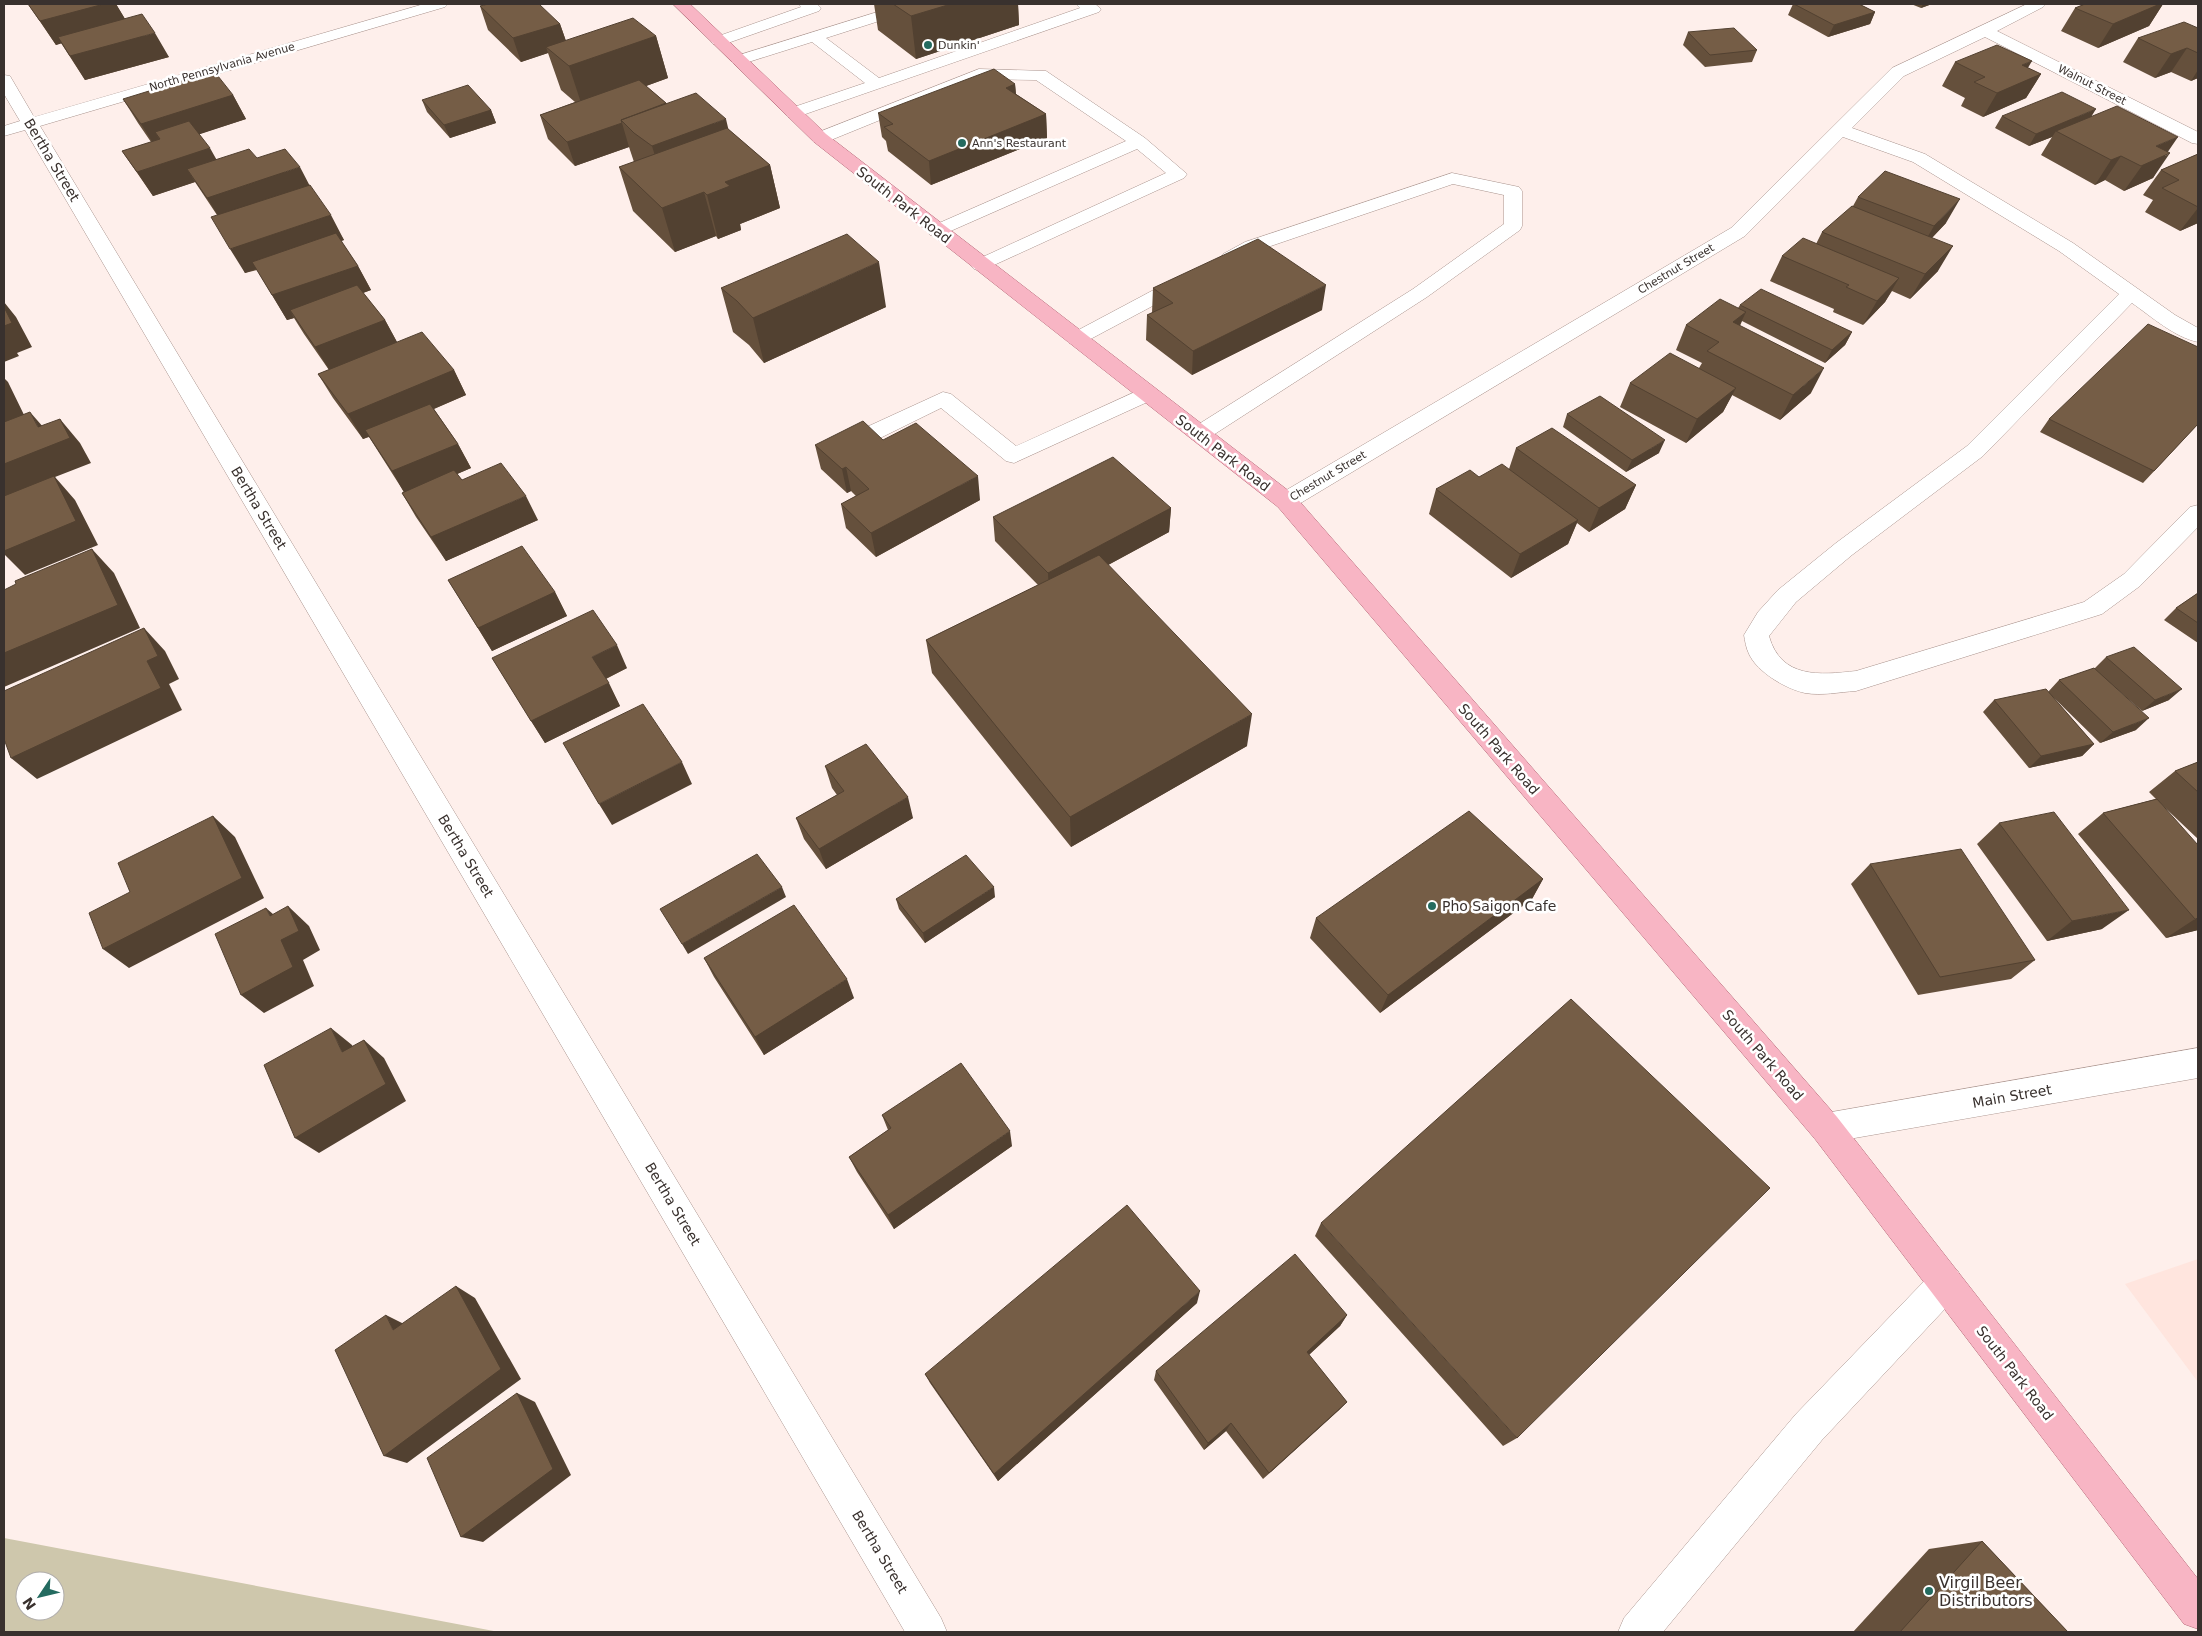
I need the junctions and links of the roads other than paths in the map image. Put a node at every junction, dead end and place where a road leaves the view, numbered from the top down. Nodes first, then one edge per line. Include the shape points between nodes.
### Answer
1 (440, 4) edge
2 (681, 4) edge
3 (807, 4) edge
4 (918, 4) edge
5 (1084, 4) edge
6 (2038, 4) edge
7 (1985, 31) junction
8 (814, 36) junction
9 (719, 41) junction
10 (739, 60) junction
11 (4, 80) edge
12 (878, 84) junction
13 (794, 113) junction
14 (30, 124) junction
15 (1840, 130) junction
16 (4, 131) edge
17 (820, 138) junction
18 (2198, 139) edge
19 (1139, 142) junction
20 (937, 231) junction
21 (1217, 264) edge
22 (981, 265) junction
23 (1199, 274) edge
24 (2131, 293) junction
25 (2198, 336) edge
26 (1076, 339) junction
27 (1146, 394) junction
28 (1199, 434) junction
29 (866, 436) edge
30 (1286, 501) junction
31 (2198, 512) edge
32 (2198, 1063) edge
33 (1826, 1128) junction
34 (1946, 1284) junction
35 (2198, 1610) edge
36 (927, 1632) edge
37 (1638, 1632) edge

1 - 14 street, North Pennsylvania Avenue
2 - 9 main road, South Park Road
3 - 9 street via 813,8
4 - 8 street
5 - 12 street via 1093,9
6 - 7 street, Chestnut Street
7 - 15 street, Chestnut Street via 1898,72
7 - 18 street, Walnut Street
8 - 10 street
8 - 12 street
9 - 10 main road, South Park Road
10 - 13 main road, South Park Road
11 - 14 street, Bertha Street
12 - 13 street
13 - 17 main road, South Park Road
14 - 16 street, North Pennsylvania Avenue
14 - 36 street, Bertha Street
15 - 24 street via 1919,158 2066,247
15 - 30 street, Chestnut Street via 1738,232
17 - 19 street via 979,74 1040,75
17 - 20 main road, South Park Road
19 - 20 street
19 - 22 street via 1178,174
20 - 22 main road, South Park Road
21 - 28 street via 1252,246 1452,178 1514,191 1512,226 1420,293
22 - 26 main road, South Park Road
23 - 26 street
24 - 25 street
24 - 31 street via 1975,451 1787,596 1756,636 1761,653 1783,674 1805,683 1856,680 2093,608 2132,580
26 - 27 main road, South Park Road
27 - 28 main road, South Park Road
27 - 29 street via 1014,456 943,399
28 - 30 main road, South Park Road
30 - 33 main road, South Park Road
32 - 33 street, Main Street
33 - 34 main road, South Park Road
34 - 35 main road, South Park Road
34 - 37 street via 1809,1427

